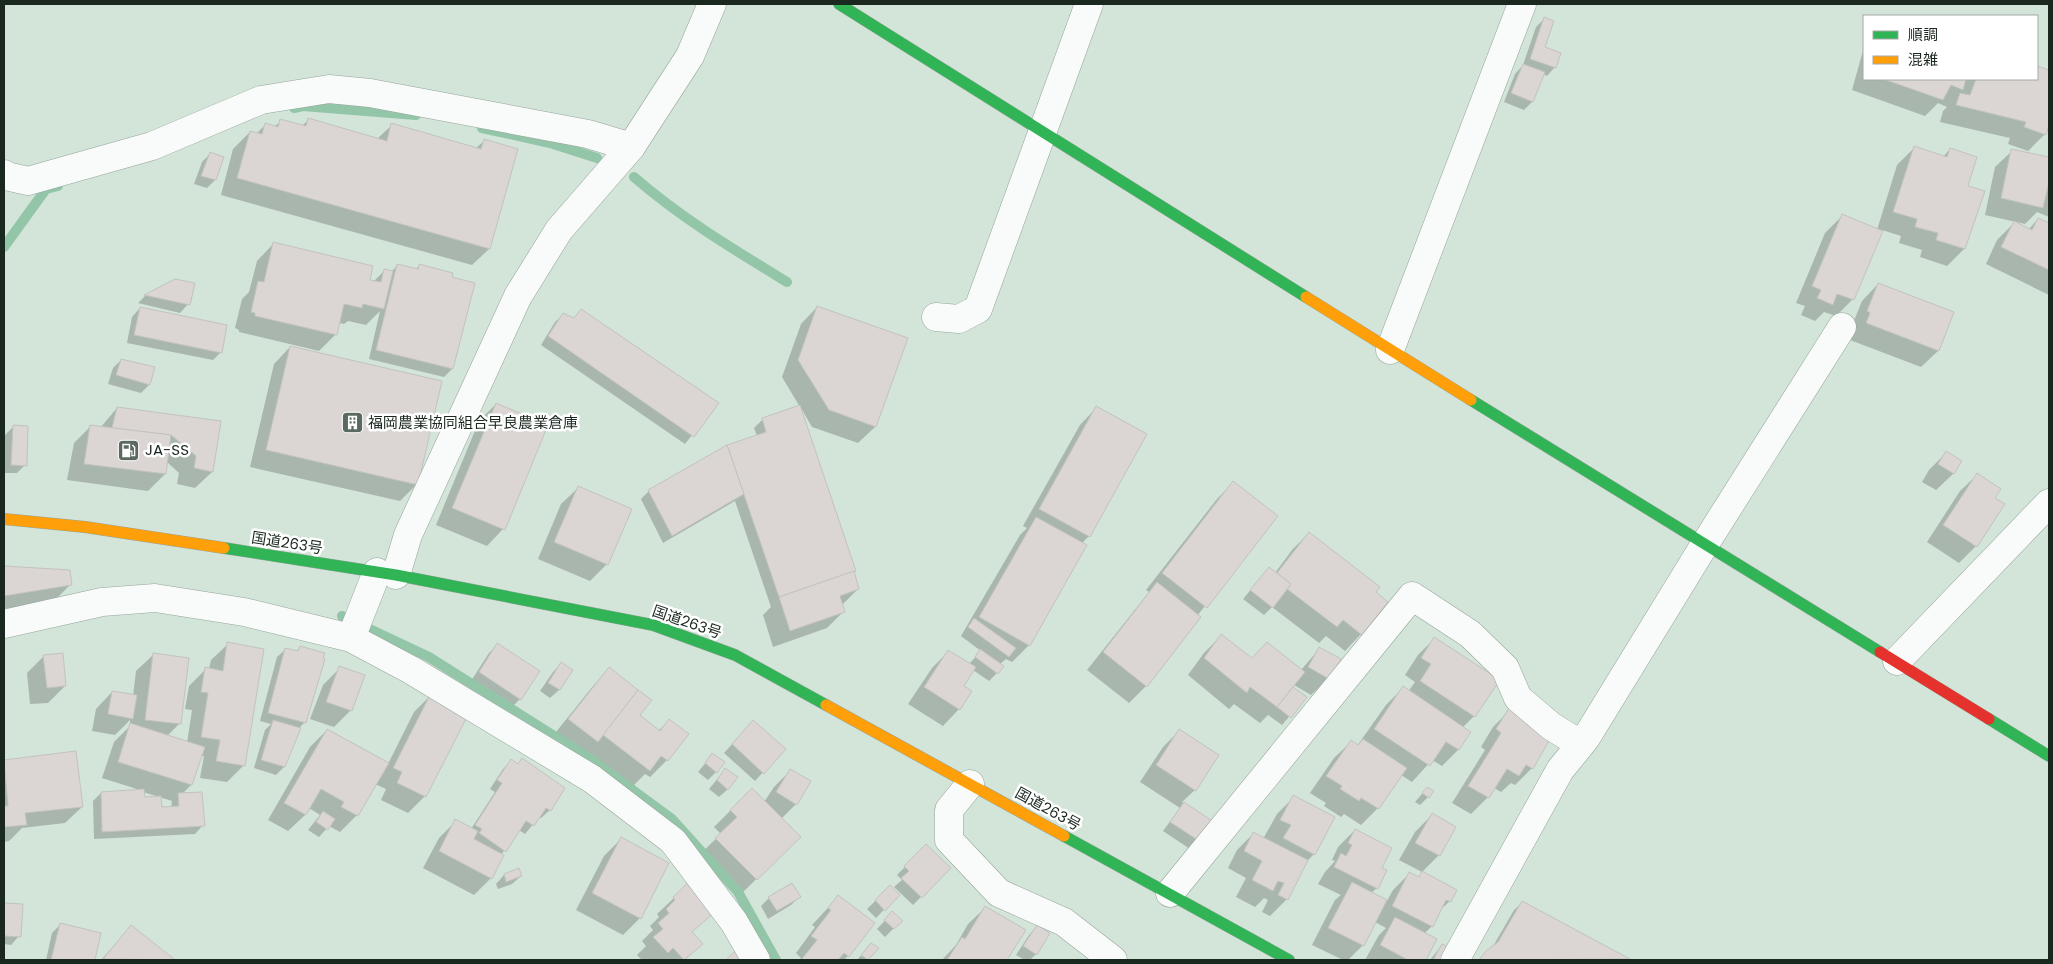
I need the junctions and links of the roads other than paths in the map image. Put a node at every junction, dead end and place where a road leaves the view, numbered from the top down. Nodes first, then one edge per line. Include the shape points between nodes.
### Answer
1 (712, 4) edge
2 (839, 4) edge
3 (1089, 4) edge
4 (1522, 4) edge
5 (1044, 132) junction
6 (631, 147) junction
7 (4, 174) edge
8 (936, 317) dead end
9 (1842, 327) dead end
10 (1390, 350) junction
11 (2049, 503) edge
12 (4, 519) edge
13 (1704, 544) junction
14 (386, 573) junction
15 (4, 624) edge
16 (351, 638) junction
17 (1896, 662) junction
18 (1580, 744) junction
19 (2049, 756) edge
20 (970, 784) junction
21 (1170, 893) junction
22 (756, 960) edge
23 (1113, 960) edge
24 (1289, 960) edge
25 (1455, 960) edge

1 - 6 street via 690,56
2 - 5 main road
3 - 5 street
4 - 10 street
5 - 8 street via 978,309 959,320
5 - 10 main road
6 - 7 street via 588,134 370,93 329,89 261,100 152,146 28,181
6 - 14 street via 559,230 518,296 408,535
9 - 13 street
10 - 13 main road
11 - 17 street
12 - 14 main road, 国道263号 via 85,527
13 - 17 main road
13 - 18 street
14 - 16 street via 364,606
14 - 20 main road, 国道263号 via 653,625 734,655
15 - 16 street via 102,602 155,598 244,612
16 - 22 street via 411,670 592,779 673,841 734,922
17 - 19 main road
18 - 21 street via 1551,726 1518,698 1505,668 1470,634 1412,596
18 - 25 street via 1560,770
20 - 21 main road, 国道263号
20 - 23 street via 949,810 949,840 998,893 1064,922
21 - 24 main road, 国道263号

